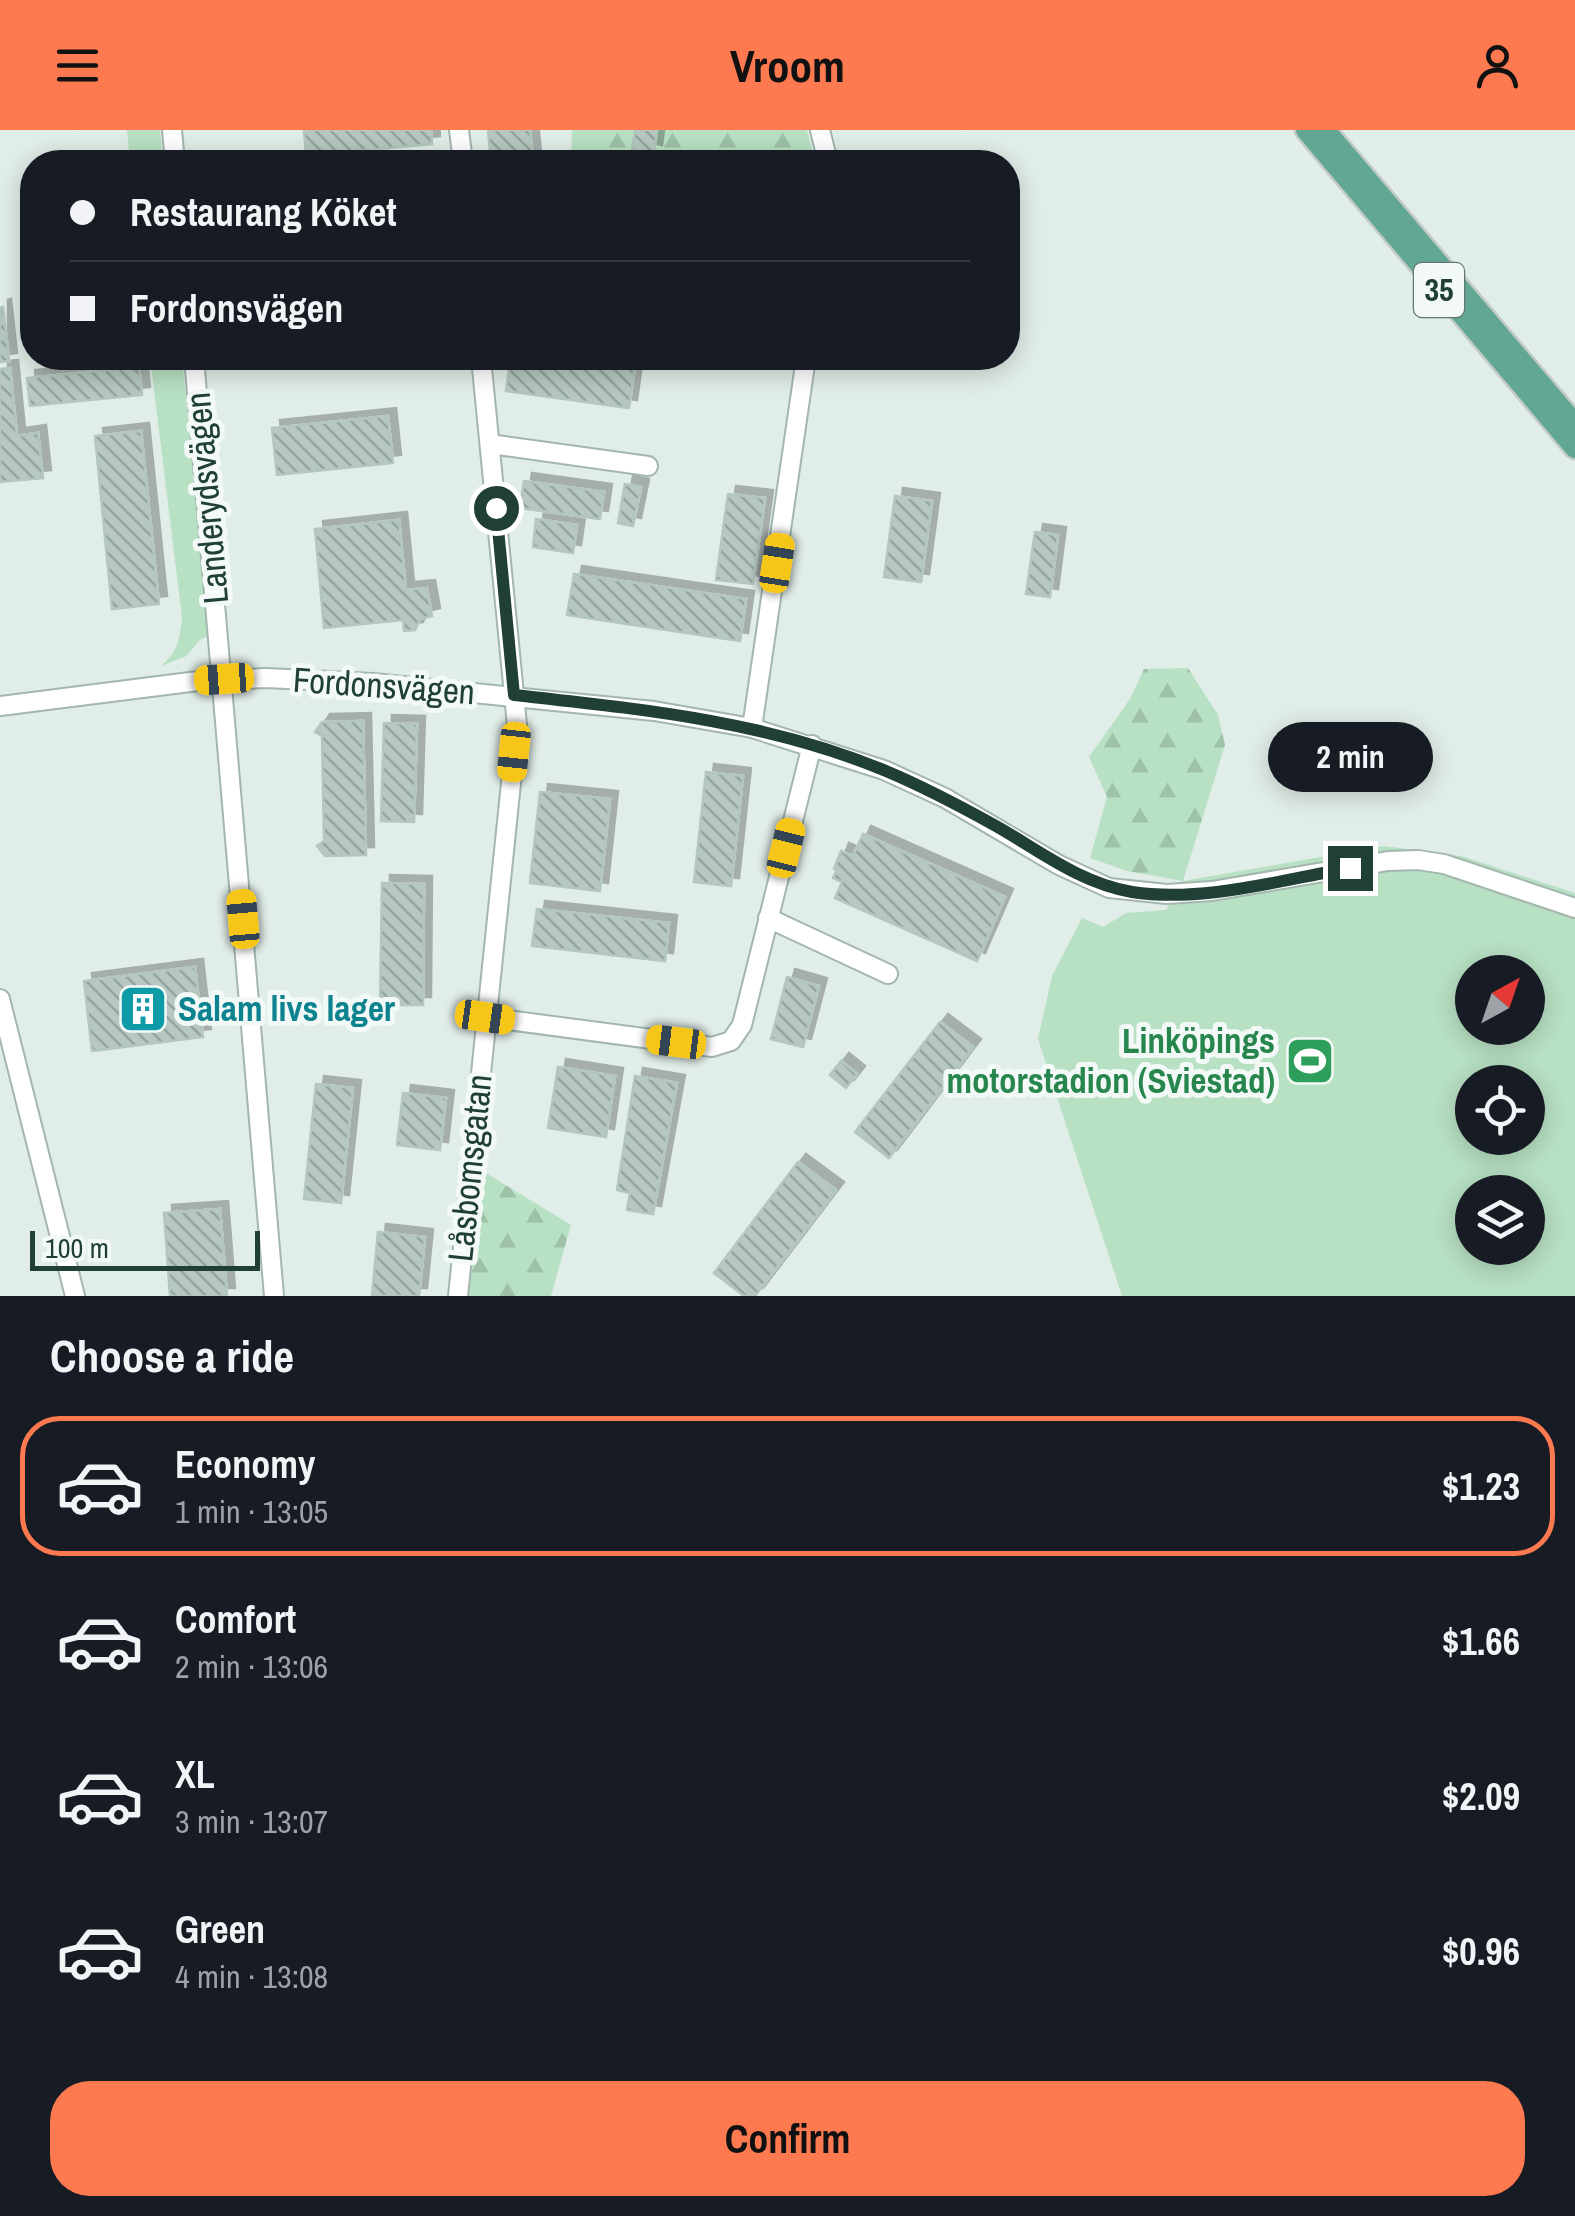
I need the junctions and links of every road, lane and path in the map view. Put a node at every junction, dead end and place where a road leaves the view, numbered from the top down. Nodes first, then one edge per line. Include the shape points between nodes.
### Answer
1 (1306, 130) edge
2 (1325, 130) edge
3 (195, 370) edge
4 (482, 370) edge
5 (804, 370) edge
6 (1575, 424) edge
7 (490, 444) junction
8 (1575, 448) edge
9 (648, 466) dead end
10 (224, 679) junction
11 (514, 695) junction
12 (0, 706) edge
13 (752, 728) junction
14 (812, 745) junction
15 (1575, 908) edge
16 (768, 918) junction
17 (888, 974) dead end
18 (0, 999) edge
19 (485, 1017) junction
20 (75, 1296) edge
21 (274, 1296) edge
22 (458, 1296) edge

1 - 8 main road, 35
2 - 6 main road, 35
3 - 10 street, Landerydsvägen
4 - 7 street, Låsbomsgatan
5 - 13 street
7 - 9 street
7 - 11 street, Låsbomsgatan
10 - 11 street, Fordonsvägen
10 - 12 street, Fordonsvägen
10 - 21 street, Landerydsvägen
11 - 13 street, Fordonsvägen
11 - 19 street, Låsbomsgatan via 517,725
13 - 14 street, Fordonsvägen
14 - 15 street, Fordonsvägen via 945,798 1109,888 1212,891 1418,860
14 - 16 street
16 - 17 street
16 - 19 street via 742,1025 722,1046
18 - 20 street
19 - 22 street, Låsbomsgatan

